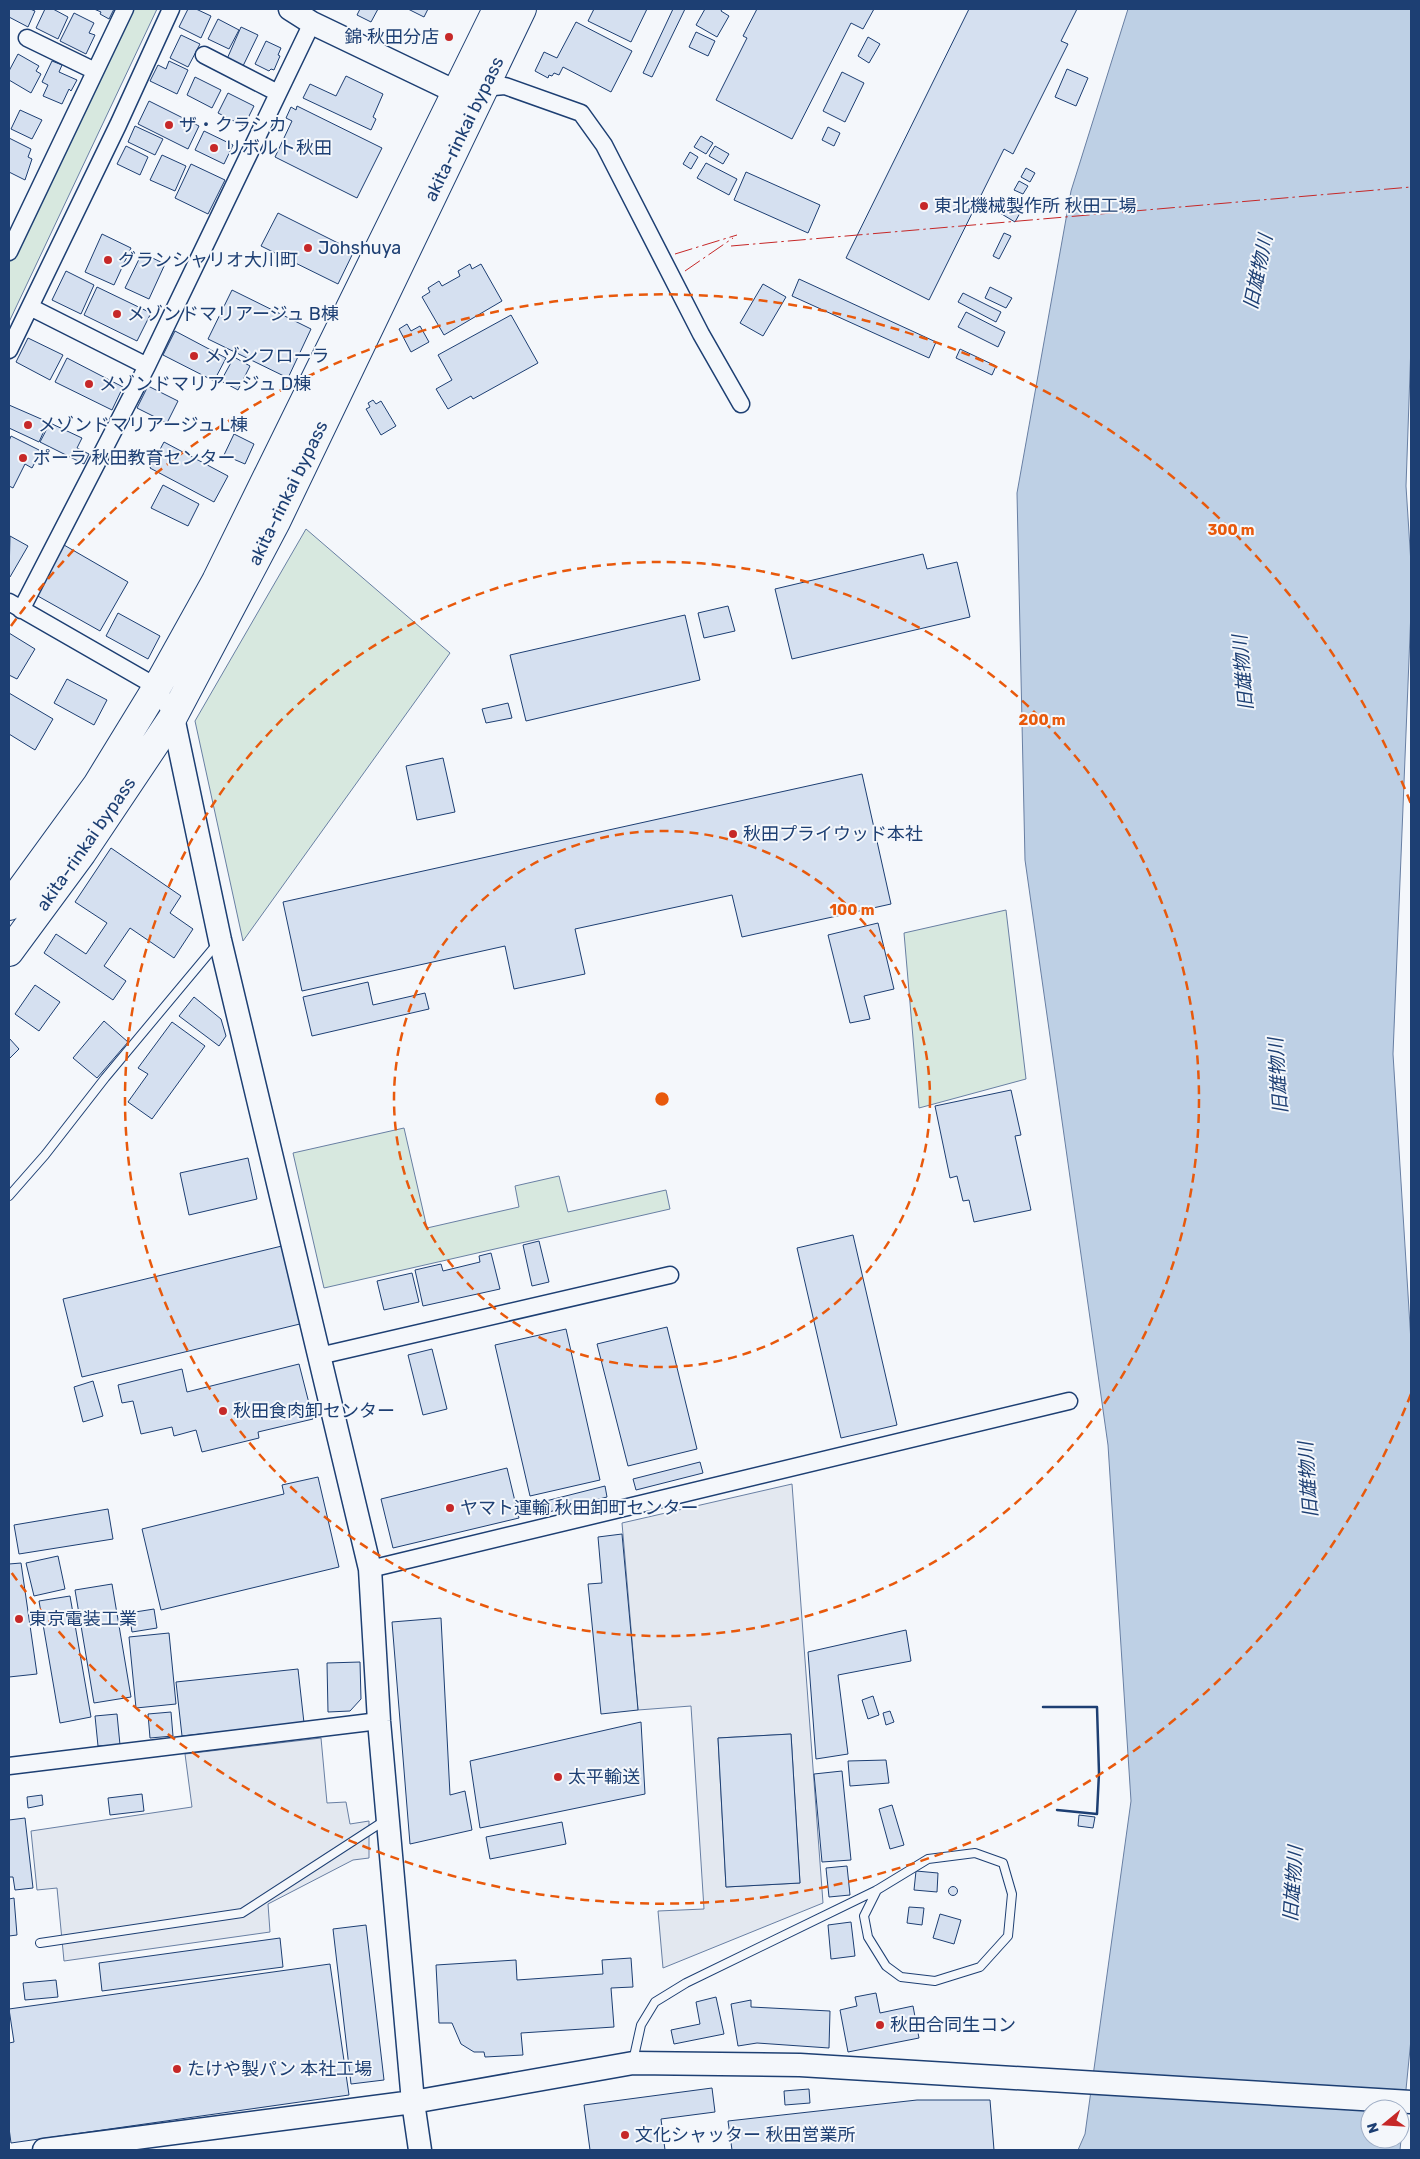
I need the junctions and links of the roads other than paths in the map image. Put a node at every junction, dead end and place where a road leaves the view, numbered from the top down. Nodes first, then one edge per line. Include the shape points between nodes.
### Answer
1 (125, 9) edge
2 (171, 9) edge
3 (290, 9) edge
4 (497, 9) edge
5 (522, 9) edge
6 (312, 23) junction
7 (27, 38) dead end
8 (204, 55) dead end
9 (95, 71) junction
10 (482, 88) junction
11 (456, 92) junction
12 (278, 93) junction
13 (9, 252) edge
14 (30, 307) junction
15 (9, 350) edge
16 (147, 366) junction
17 (740, 404) dead end
18 (15, 606) edge
19 (157, 687) junction
20 (173, 717) junction
21 (9, 906) edge
22 (220, 940) junction
23 (9, 952) edge
24 (9, 1196) edge
25 (670, 1275) dead end
26 (319, 1356) junction
27 (1069, 1401) dead end
28 (370, 1570) junction
29 (379, 1721) junction
30 (9, 1766) edge
31 (388, 1818) junction
32 (877, 1890) junction
33 (40, 1943) dead end
34 (633, 2063) junction
35 (413, 2102) junction
36 (1411, 2102) edge
37 (44, 2150) edge
38 (420, 2150) edge

1 - 9 street
2 - 14 street
3 - 6 street
4 - 11 highway, akita-rinkai bypass
5 - 10 highway, akita-rinkai bypass
6 - 11 street
6 - 12 street
7 - 9 street
8 - 12 street
9 - 13 street
10 - 11 street
10 - 17 street via 505,86 581,113 604,145
10 - 20 highway, akita-rinkai bypass via 276,522
11 - 19 highway, akita-rinkai bypass via 216,581
12 - 16 street
14 - 15 street
14 - 16 street
16 - 18 street
18 - 19 street
19 - 20 street
19 - 21 highway, akita-rinkai bypass via 97,785
20 - 22 street
20 - 23 highway, akita-rinkai bypass via 82,853
22 - 24 lane
22 - 26 street
25 - 26 street
26 - 28 street
27 - 28 street
28 - 29 street
29 - 30 street
29 - 31 street
31 - 33 lane via 242,1913
31 - 35 street
32 - 32 lane via 928,1859 975,1853 1003,1863 1012,1894 1008,1936 980,1967 935,1981 902,1977 886,1966 868,1937 864,1916
32 - 34 lane via 686,1983 655,2002 640,2025
34 - 35 street
34 - 36 street via 800,2065
35 - 37 street
35 - 38 street

